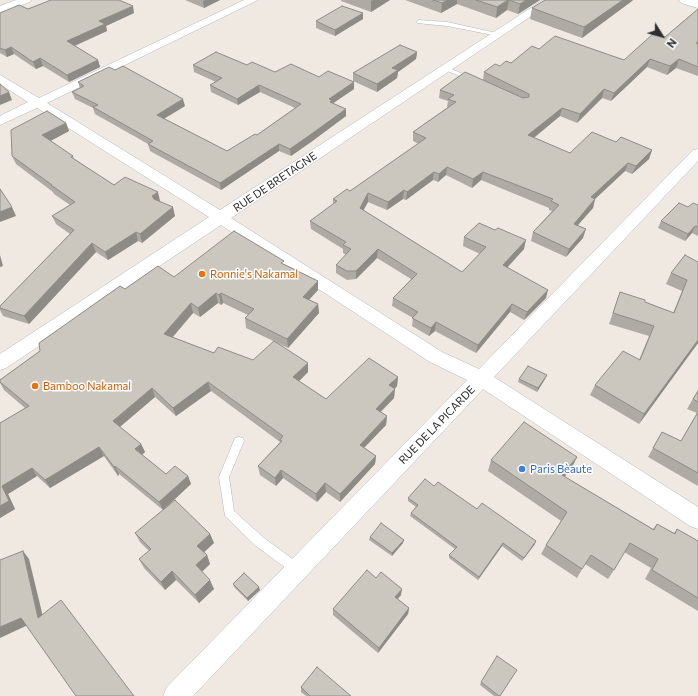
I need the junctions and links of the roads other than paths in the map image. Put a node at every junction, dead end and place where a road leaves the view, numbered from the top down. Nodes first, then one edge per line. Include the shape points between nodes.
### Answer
1 (26, 0) edge
2 (253, 0) edge
3 (550, 0) edge
4 (686, 0) edge
5 (698, 4) edge
6 (0, 10) edge
7 (419, 22) dead end
8 (498, 34) junction
9 (445, 68) junction
10 (0, 79) edge
11 (480, 83) edge
12 (39, 103) junction
13 (0, 121) edge
14 (698, 153) edge
15 (221, 218) junction
16 (0, 363) edge
17 (482, 378) junction
18 (239, 441) dead end
19 (698, 519) edge
20 (298, 570) junction
21 (176, 696) edge

1 - 6 street
2 - 12 street
3 - 8 street, RUE DE BRETAGNE
4 - 5 street
7 - 8 lane via 461,26
8 - 9 street, RUE DE BRETAGNE
9 - 11 lane
9 - 15 street, RUE DE BRETAGNE
10 - 12 street
12 - 13 street
12 - 15 street
14 - 17 street, RUE DE LA PICARDE
15 - 16 street, RUE DE BRETAGNE
15 - 17 street via 436,357
17 - 19 street
17 - 20 street, RUE DE LA PICARDE
18 - 20 lane via 224,477 229,513 260,542
20 - 21 street, RUE DE LA PICARDE

